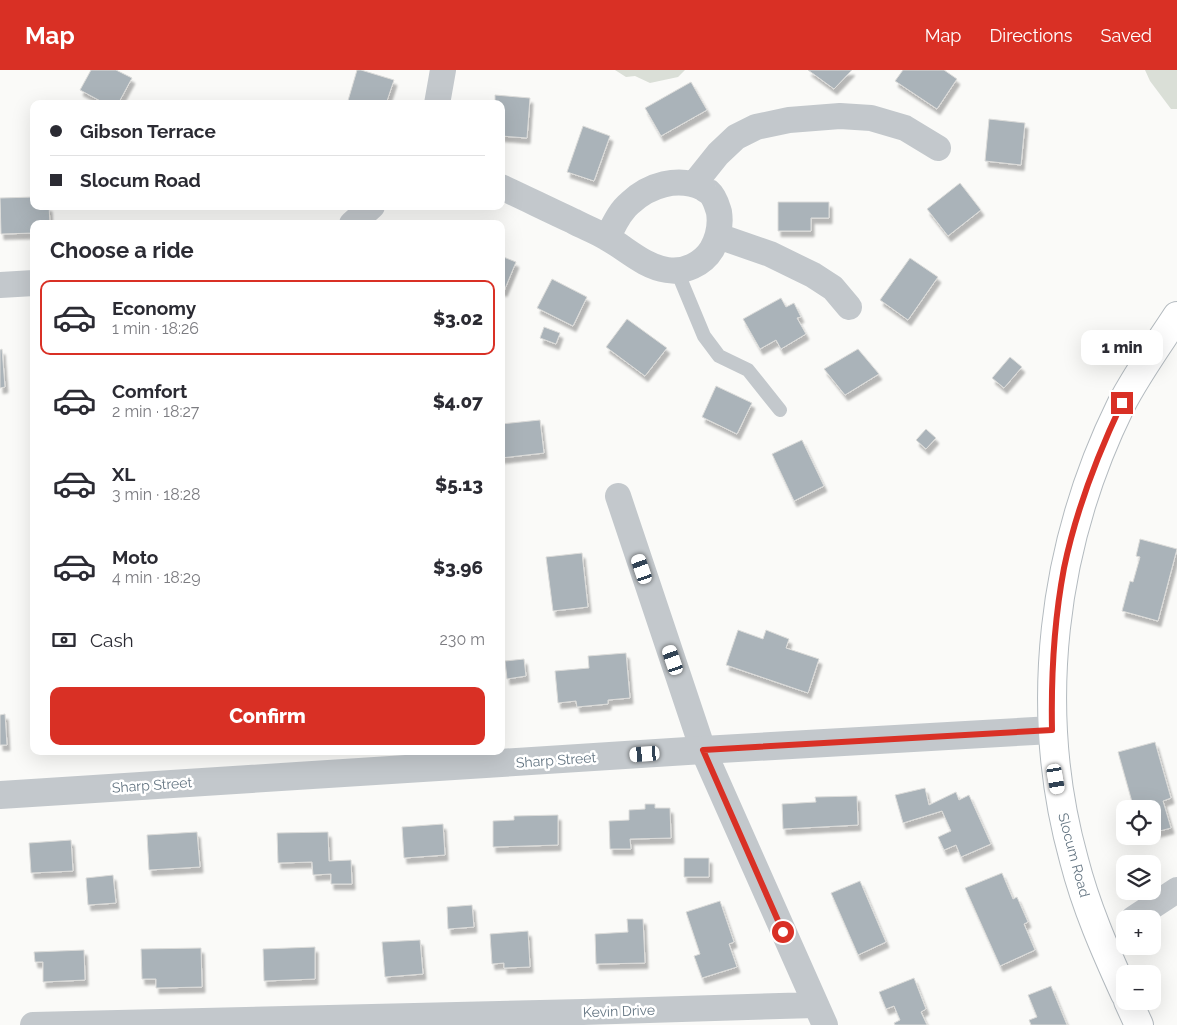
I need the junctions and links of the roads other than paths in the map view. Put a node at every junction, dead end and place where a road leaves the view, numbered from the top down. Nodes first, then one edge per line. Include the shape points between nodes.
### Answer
1 (443, 70) edge
2 (438, 100) edge
3 (938, 148) dead end
4 (694, 184) junction
5 (505, 189) edge
6 (368, 210) edge
7 (356, 220) edge
8 (718, 236) junction
9 (608, 238) junction
10 (677, 271) junction
11 (30, 283) edge
12 (0, 285) edge
13 (849, 307) dead end
14 (1177, 316) edge
15 (780, 410) dead end
16 (618, 496) dead end
17 (1052, 730) junction
18 (703, 750) junction
19 (0, 795) edge
20 (1177, 890) edge
21 (1147, 910) edge
22 (1116, 930) edge
23 (1101, 940) junction
24 (1116, 974) edge
25 (1132, 1010) edge
26 (820, 1015) edge
27 (33, 1025) edge
28 (1139, 1025) edge

1 - 2 street
3 - 4 street via 906,128 871,118 840,116 789,120 756,127 736,137
4 - 8 street via 709,192 716,203 720,218
4 - 9 street via 671,182 638,196 621,211
5 - 9 street
6 - 7 street
8 - 10 street via 707,256
8 - 13 street via 770,254 813,275 833,288
9 - 10 street via 649,265
10 - 15 lane via 704,336 719,356 748,370
11 - 12 street
14 - 17 main road, Slocum Road via 1122,403 1083,497 1064,568 1059,603 1053,658
16 - 18 street
17 - 18 street, Sharp Street
17 - 23 main road, Slocum Road via 1056,779 1067,833 1081,886
18 - 19 street, Sharp Street
18 - 26 street
20 - 21 street
22 - 23 street
23 - 24 main road, Slocum Road
25 - 28 main road
26 - 27 street, Kevin Drive via 574,1013

